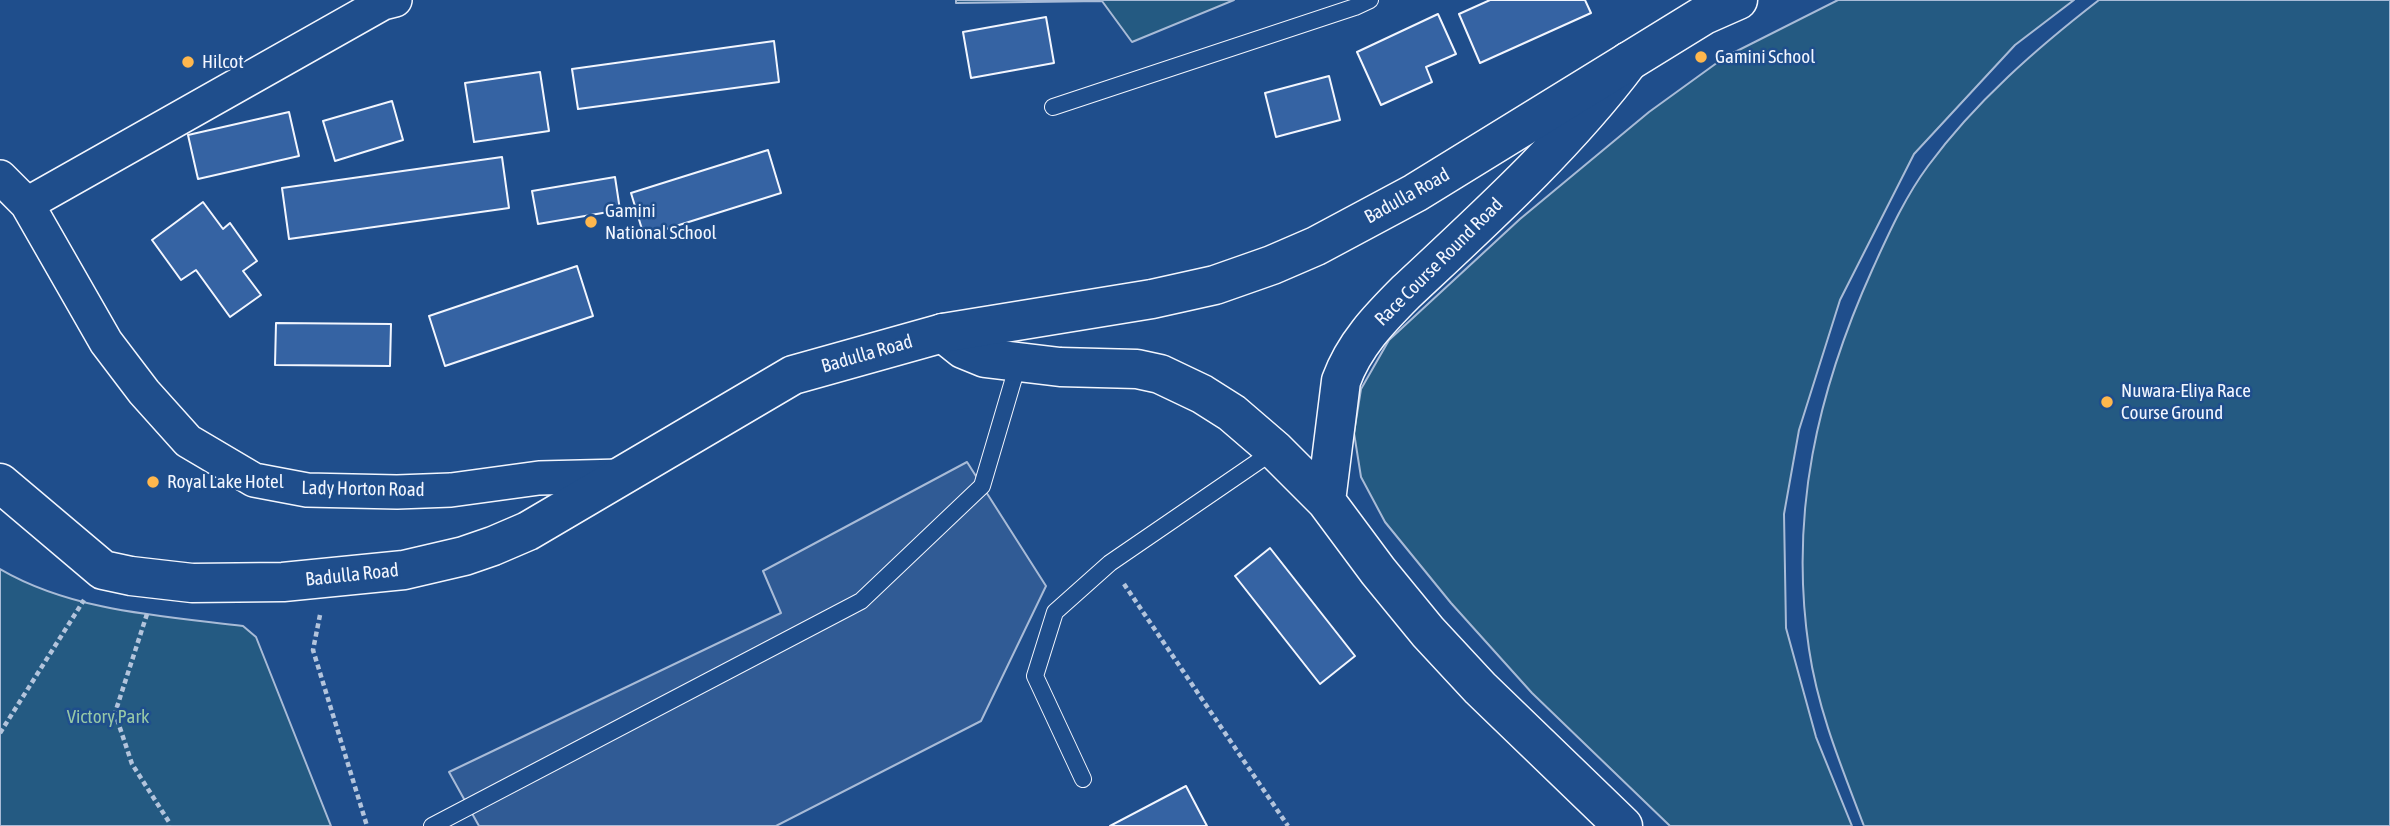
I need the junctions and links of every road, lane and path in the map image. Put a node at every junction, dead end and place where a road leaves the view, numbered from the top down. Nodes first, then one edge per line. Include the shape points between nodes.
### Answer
1 (395, 0) edge
2 (1370, 0) edge
3 (1738, 0) edge
4 (1630, 60) junction
5 (1053, 107) dead end
6 (0, 177) edge
7 (27, 204) junction
8 (943, 333) junction
9 (1018, 364) junction
10 (1275, 450) junction
11 (622, 476) junction
12 (0, 483) edge
13 (1326, 501) junction
14 (1110, 563) junction
15 (103, 570) junction
16 (330, 578) junction
17 (160, 580) junction
18 (0, 733) edge
19 (1083, 779) dead end
20 (169, 826) edge
21 (367, 826) edge
22 (432, 826) edge
23 (1289, 826) edge
24 (1623, 826) edge

1 - 7 street
2 - 5 lane
3 - 4 main road, Badulla Road
4 - 8 main road, Badulla Road via 1415,193 1272,265 1215,285 1152,299
4 - 13 main road, Race Course Round Road via 1563,141 1406,292 1361,343 1341,381
6 - 7 street, Lady Horton Road
7 - 11 street, Lady Horton Road via 106,342 144,392 188,441 254,480 307,491 397,492 539,478
8 - 9 main road via 974,354
8 - 11 main road, Badulla Road via 793,375
9 - 10 main road via 1160,374 1231,413
9 - 22 lane via 982,486 861,601
10 - 13 main road
10 - 14 lane
11 - 16 main road, Badulla Road via 494,546 435,564
12 - 15 main road
13 - 24 main road via 1428,632
14 - 19 lane via 1055,612 1035,676
14 - 23 path
15 - 17 main road, Badulla Road
15 - 18 path
16 - 17 main road, Badulla Road via 247,583
16 - 21 path via 313,650
17 - 20 path via 116,713 132,764

